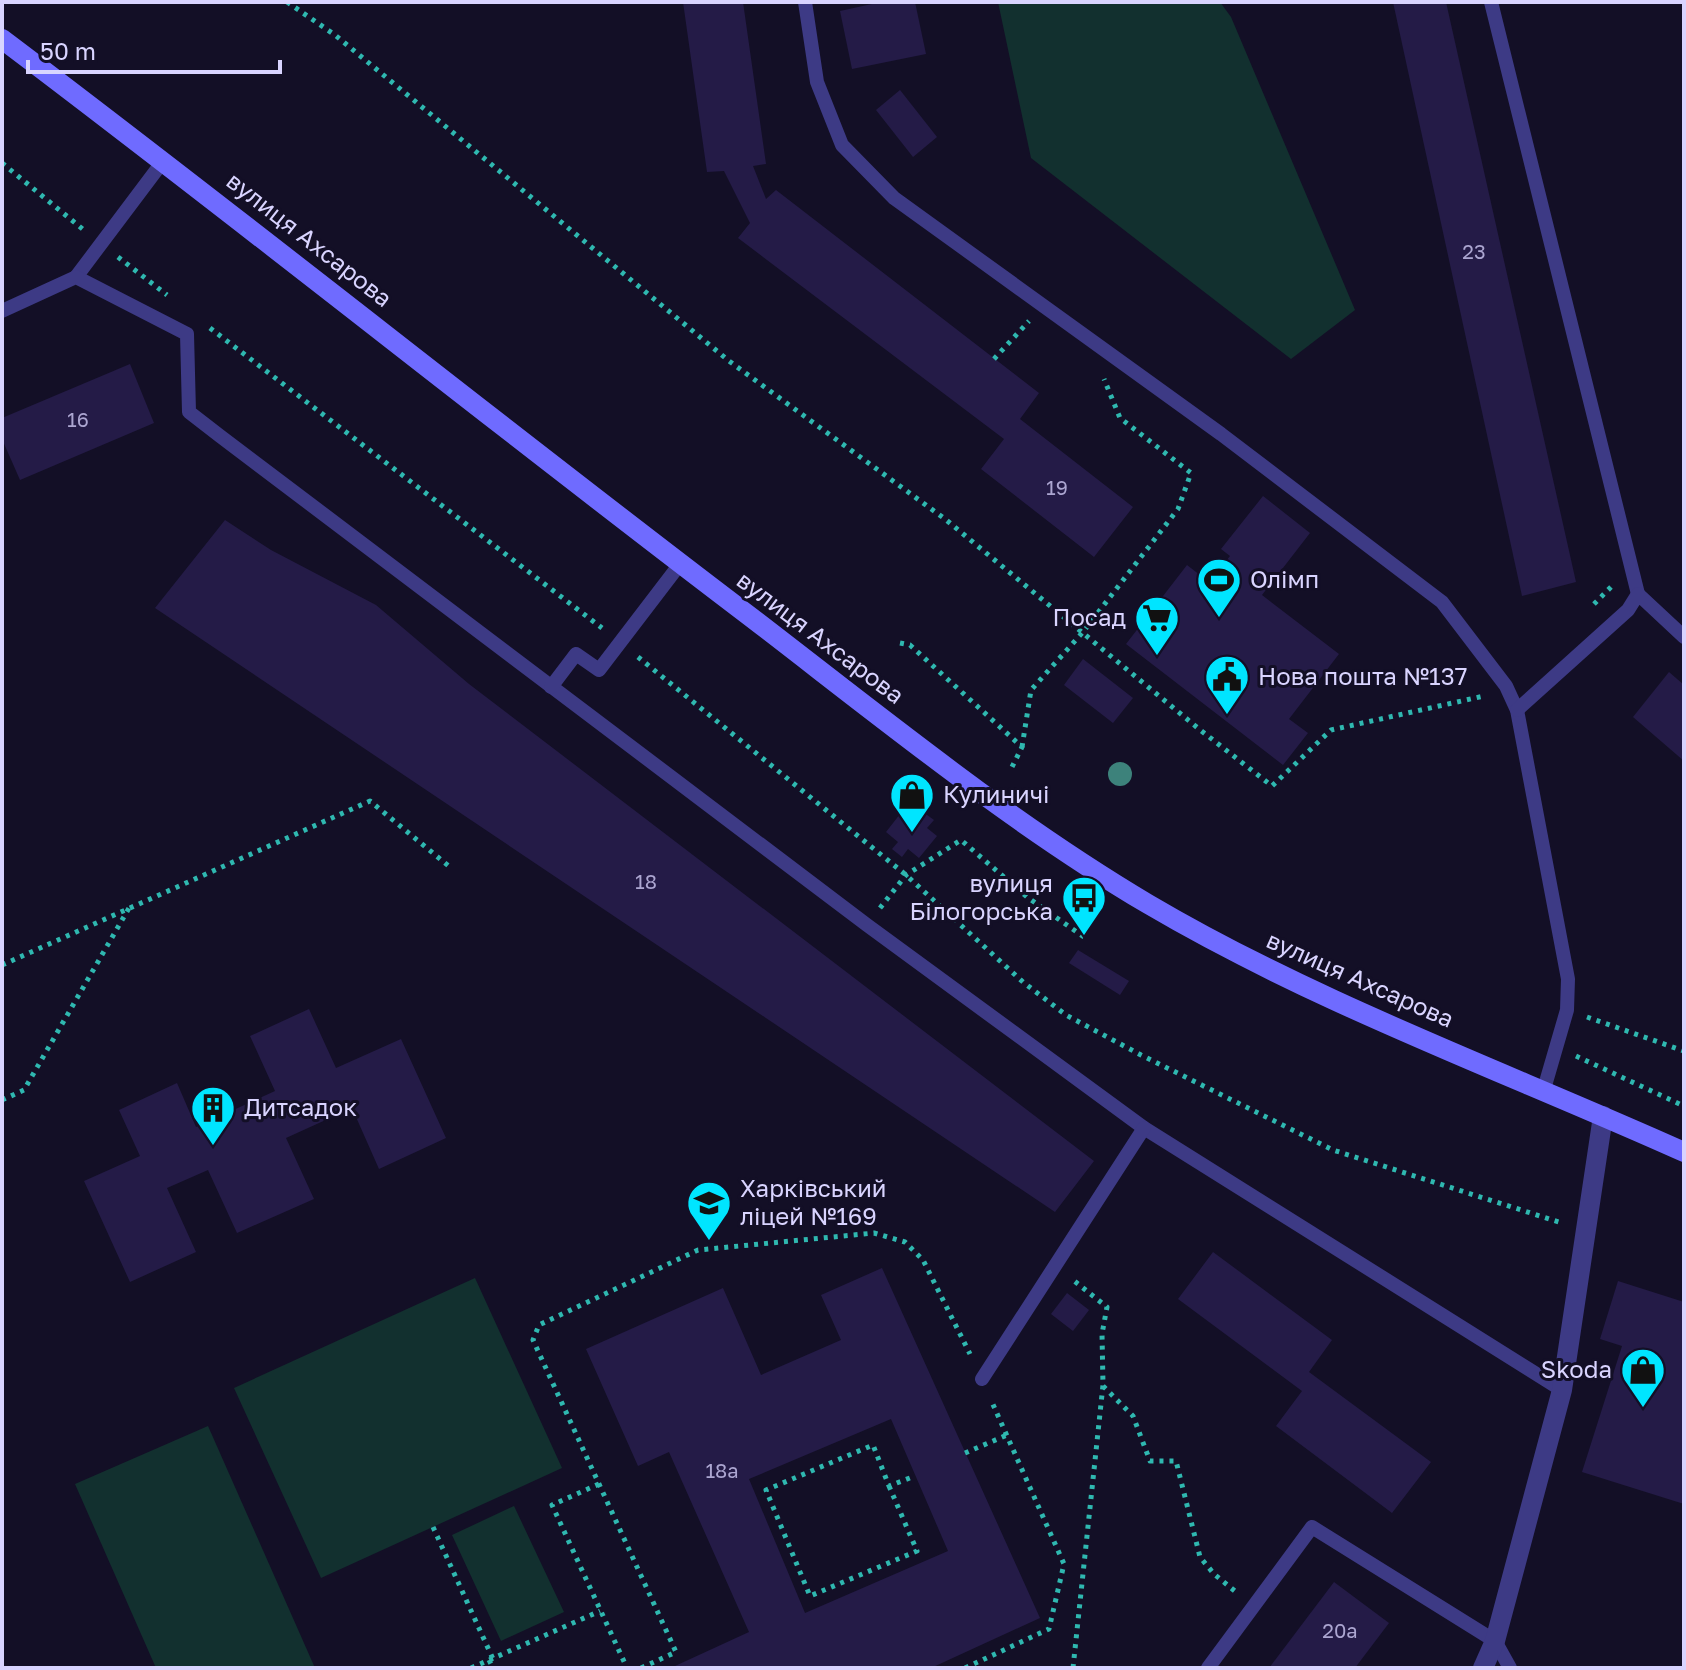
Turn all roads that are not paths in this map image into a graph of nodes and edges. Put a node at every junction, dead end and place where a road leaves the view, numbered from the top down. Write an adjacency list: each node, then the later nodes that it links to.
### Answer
1 (805, 2): 11 (lane)
2 (1491, 2): 8 (lane)
3 (2, 39): 4 (main road, вулиця Ахсарова)
4 (164, 160): 5 (lane); 7 (main road, вулиця Ахсарова)
5 (76, 277): 6 (lane); 10 (lane)
6 (2, 311)
7 (680, 564): 10 (lane); 12 (main road, вулиця Ахсарова)
8 (1638, 594): 9 (lane); 11 (lane)
9 (1684, 637)
10 (551, 687): 14 (lane)
11 (1517, 710): 12 (lane)
12 (1544, 1089): 13 (main road, вулиця Ахсарова)
13 (1603, 1116): 15 (main road, вулиця Ахсарова); 17 (street)
14 (1144, 1128): 16 (lane); 17 (lane)
15 (1684, 1152)
16 (982, 1379)
17 (1562, 1390): 18 (street)
18 (1495, 1641): 19 (lane); 20 (street); 21 (lane)
19 (1208, 1668)
20 (1483, 1668)
21 (1510, 1668)

